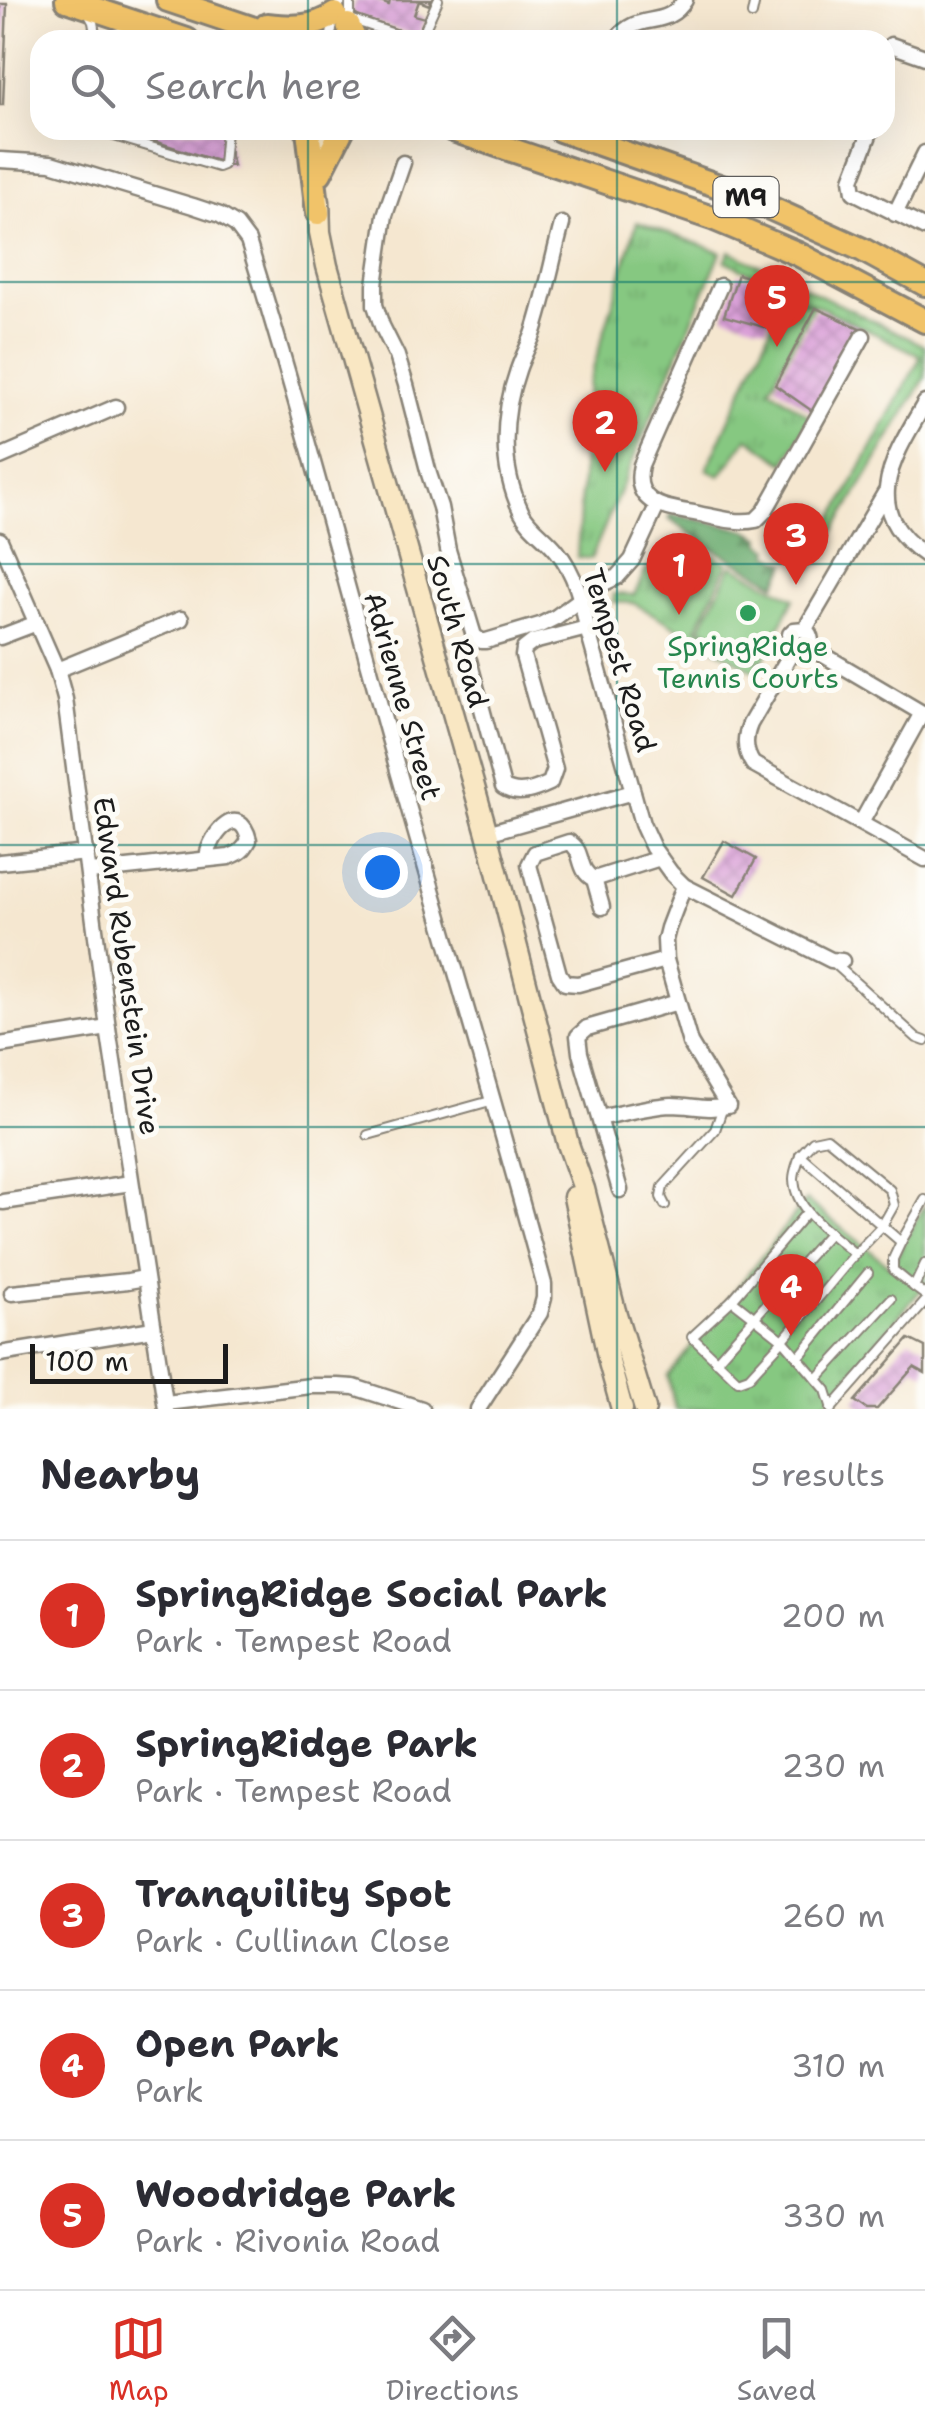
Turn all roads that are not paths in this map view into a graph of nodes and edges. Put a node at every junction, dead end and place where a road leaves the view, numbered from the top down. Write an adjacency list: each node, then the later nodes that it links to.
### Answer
1 (168, 0): 7 (main road)
2 (438, 0): 14 (lane)
3 (684, 0): 9 (street)
4 (755, 0): 6 (lane)
5 (80, 2): 10 (lane); 11 (main road)
6 (752, 14)
7 (228, 20): 8 (main road); 12 (main road)
8 (344, 22): 13 (lane)
9 (644, 22): 15 (street); 16 (street)
10 (94, 30)
11 (158, 30)
12 (257, 30)
13 (374, 30)
14 (424, 30)
15 (625, 30)
16 (641, 30)
17 (895, 46): 18 (street)
18 (925, 57)
19 (128, 140): 20 (lane)
20 (226, 140)
21 (309, 140): 31 (main road)
22 (323, 140): 30 (street, South Road)
23 (337, 140): 30 (main road)
24 (482, 140): 37 (main road, M9)
25 (608, 140): 35 (main road, M9)
26 (867, 140): 32 (street)
27 (925, 152): 32 (street)
28 (0, 160): 75 (street, Adrienne Street)
29 (403, 164): 46 (street)
30 (320, 173): 31 (street, South Road)
31 (318, 213): 59 (street, South Road)
32 (895, 214): 34 (street)
33 (562, 224): 46 (street, Tempest Road)
34 (925, 228)
35 (925, 284)
36 (720, 286): 43 (street)
37 (925, 321)
38 (863, 336): 43 (street)
39 (925, 403): 42 (street)
40 (116, 406): 41 (street)
41 (0, 458)
42 (884, 493): 45 (street); 50 (street)
43 (657, 506): 46 (street)
44 (0, 540): 48 (street, Edward Rubenstein Drive)
45 (925, 555)
46 (582, 599): 49 (street, Tempest Road)
47 (181, 620): 55 (street)
48 (37, 622): 51 (street); 55 (street, Edward Rubenstein Drive)
49 (587, 628): 54 (street); 57 (street, Tempest Road)
50 (805, 629): 52 (street); 53 (street)
51 (0, 637)
52 (810, 647): 53 (street); 56 (street)
53 (793, 650): 58 (street)
54 (469, 660)
55 (58, 670): 60 (street, Edward Rubenstein Drive)
56 (924, 713): 58 (street)
57 (633, 792): 59 (street); 62 (street, Tempest Road)
58 (861, 824): 63 (street)
59 (487, 833): 79 (street, South Road)
60 (86, 853): 64 (street); 65 (street, Edward Rubenstein Drive)
61 (207, 857): 65 (street)
62 (660, 858): 66 (street); 67 (street, Tempest Road)
63 (925, 858)
64 (0, 862)
65 (90, 872): 72 (street, Edward Rubenstein Drive)
66 (594, 879): 68 (street); 69 (street)
67 (684, 886): 69 (street); 70 (street, Tempest Road)
68 (602, 907)
69 (666, 960): 71 (street)
70 (837, 961): 73 (lane)
71 (678, 1002): 76 (street); 77 (street)
72 (108, 1028): 74 (street); 81 (street, Edward Rubenstein Drive)
73 (925, 1041)
74 (0, 1045)
75 (494, 1100): 78 (lane); 108 (street, Adrienne Street)
76 (725, 1106): 77 (street); 85 (lane)
77 (600, 1118): 82 (street)
78 (368, 1136)
79 (568, 1144): 109 (street, South Road); 110 (street, South Road)
80 (800, 1155): 86 (lane); 87 (lane); 87 (lane)
81 (131, 1182): 84 (street); 93 (street, Edward Rubenstein Drive)
82 (620, 1190)
83 (925, 1200): 89 (lane)
84 (3, 1202)
85 (665, 1205)
86 (807, 1212): 88 (lane); 98 (lane)
87 (882, 1226): 89 (lane); 90 (lane)
88 (830, 1232): 90 (lane); 99 (lane)
89 (901, 1242): 94 (lane)
90 (855, 1254): 101 (lane)
91 (925, 1264): 94 (lane)
92 (868, 1273): 103 (lane)
93 (145, 1278): 95 (street); 100 (street, Edward Rubenstein Drive)
94 (914, 1286): 96 (lane)
95 (12, 1294)
96 (925, 1298): 105 (lane)
97 (891, 1299): 105 (lane)
98 (732, 1300): 99 (lane); 104 (lane)
99 (755, 1317): 101 (lane); 104 (lane)
100 (154, 1329): 102 (street); 106 (street, Edward Rubenstein Drive)
101 (783, 1340): 103 (lane); 104 (lane)
102 (0, 1354)
103 (798, 1358): 105 (lane)
104 (716, 1361)
105 (816, 1378)
106 (166, 1406): 107 (street)
107 (422, 1409)
108 (478, 1409)
109 (622, 1409)
110 (645, 1409)

